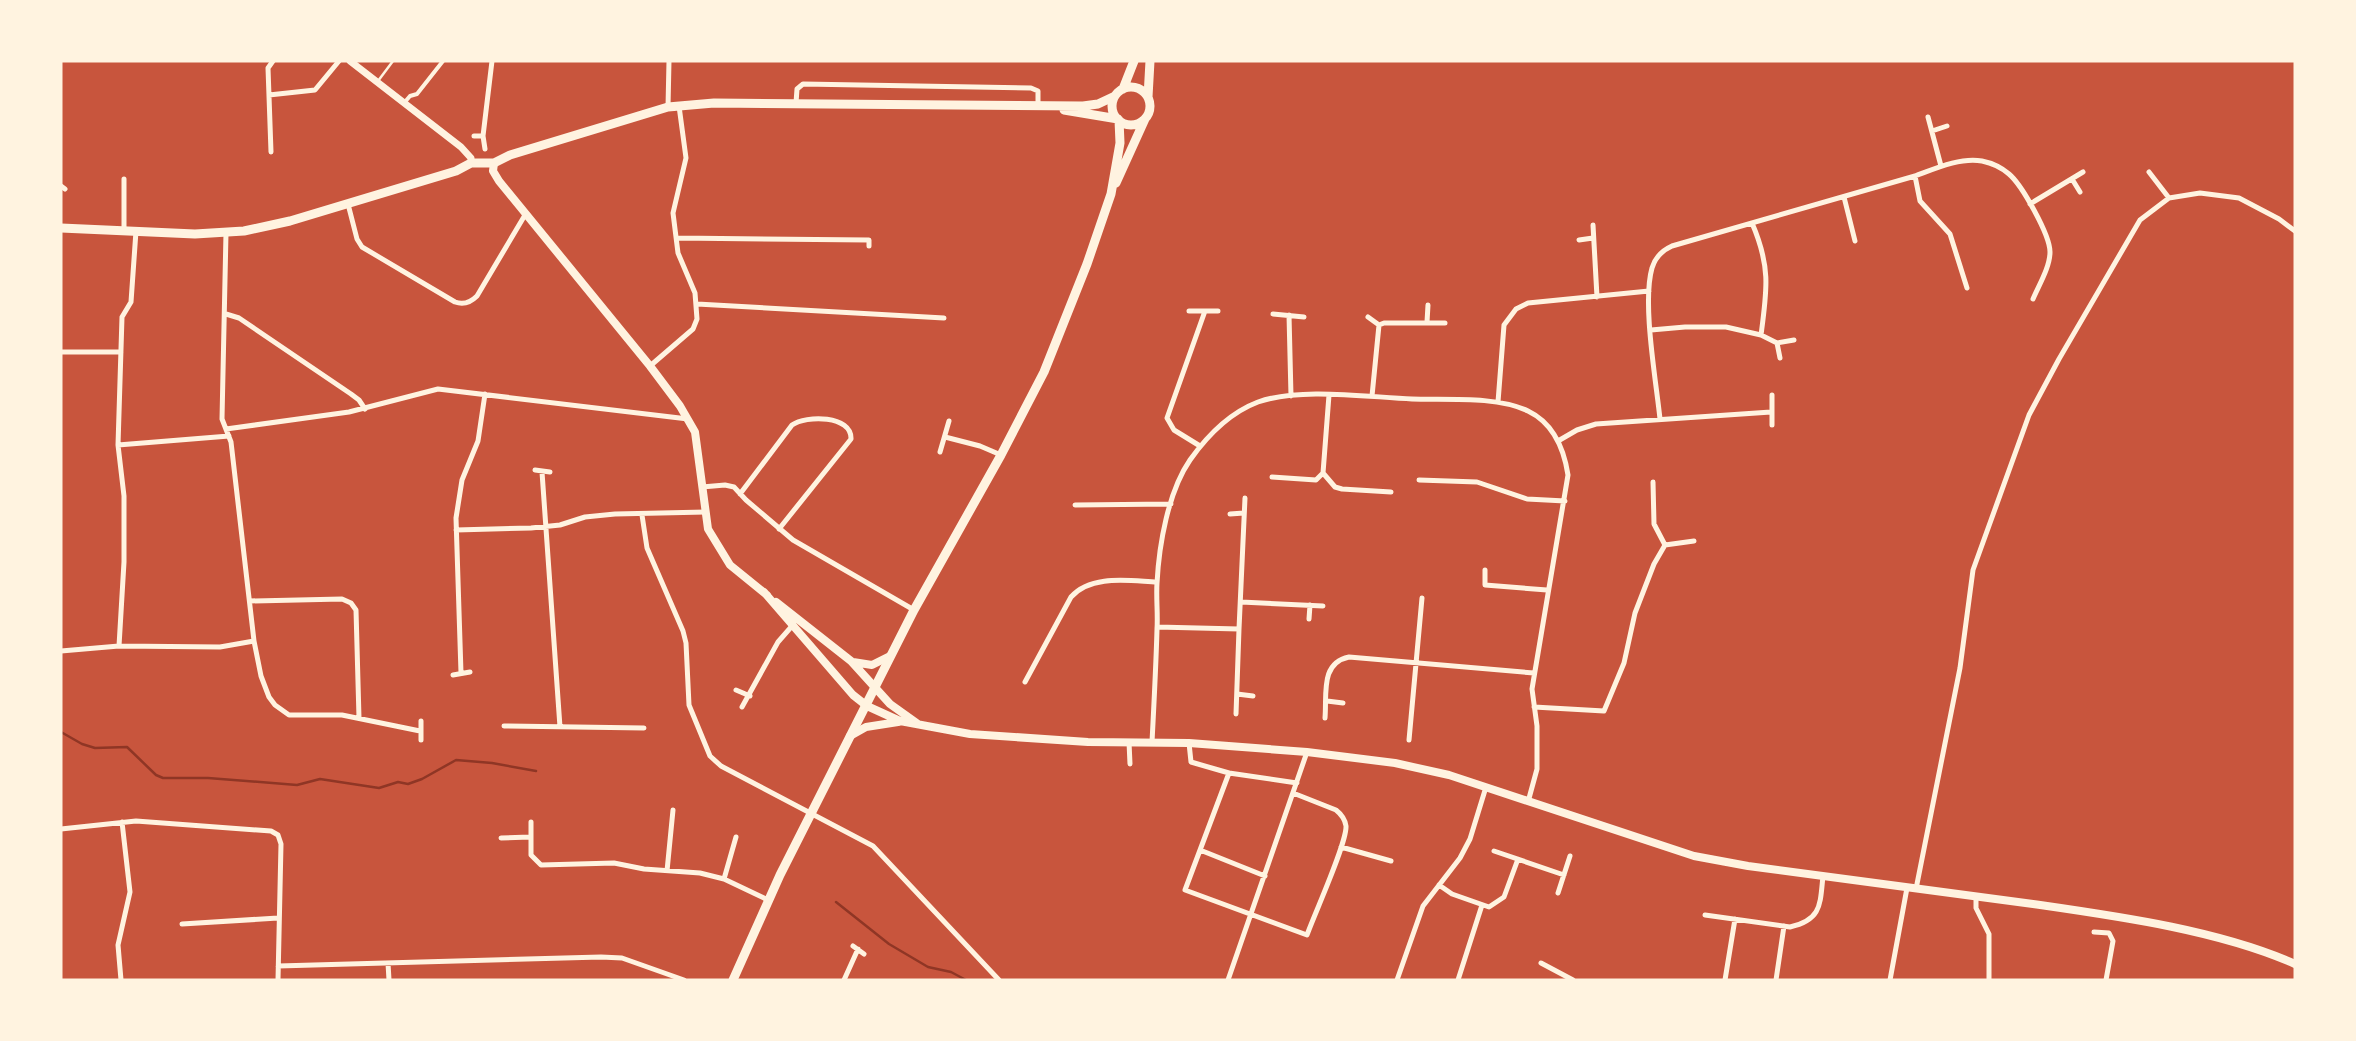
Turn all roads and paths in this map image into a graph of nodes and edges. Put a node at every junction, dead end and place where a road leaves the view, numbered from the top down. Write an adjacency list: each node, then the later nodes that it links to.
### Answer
1 (273, 61): 12 (street)
2 (339, 61): 12 (street)
3 (350, 61): 10 (street)
4 (393, 61): 10 (lane)
5 (442, 61): 15 (street)
6 (492, 61): 26 (street)
7 (669, 61): 19 (street)
8 (1134, 61): 11 (highway)
9 (1150, 61): 14 (highway)
10 (378, 82): 15 (street)
11 (1123, 89): 13 (highway); 14 (highway)
12 (269, 95): 28 (street)
13 (1115, 96): 18 (highway); 22 (highway)
14 (1148, 97): 21 (highway)
15 (404, 103): 29 (street)
16 (796, 103): 17 (highway); 18 (highway); 18 (street)
17 (679, 106): 19 (highway); 51 (street)
18 (1043, 106): 22 (highway)
19 (668, 107): 30 (highway)
20 (1928, 118): 24 (street)
21 (1145, 119): 22 (highway); 38 (highway)
22 (1119, 120): 38 (highway)
23 (1947, 126): 24 (street)
24 (1932, 131): 31 (street)
25 (474, 136): 26 (street)
26 (483, 136): 27 (street)
27 (485, 149)
28 (271, 152)
29 (471, 163): 30 (highway); 41 (highway)
30 (494, 163): 43 (main road)
31 (1941, 166): 34 (street); 42 (street)
32 (2083, 172): 36 (street)
33 (2149, 172): 40 (street)
34 (1915, 176): 39 (street); 56 (street)
35 (124, 179): 47 (street)
36 (2072, 179): 37 (street); 42 (street)
37 (2080, 192)
38 (1110, 194): 101 (highway)
39 (1844, 197): 44 (street); 55 (street)
40 (2169, 198): 49 (street); 204 (street)
41 (348, 204): 43 (street); 50 (highway)
42 (2030, 204): 59 (street)
43 (525, 215): 81 (main road)
44 (1752, 223): 57 (street); 75 (street)
45 (1593, 225): 52 (street)
46 (61, 228): 47 (highway)
47 (124, 230): 48 (highway)
48 (136, 231): 50 (highway); 79 (street)
49 (2295, 231)
50 (226, 233): 65 (street)
51 (676, 238): 54 (street); 60 (street)
52 (1593, 238): 53 (street); 58 (street)
53 (1579, 240)
54 (870, 241)
55 (1855, 242)
56 (1967, 288)
57 (1649, 291): 58 (street); 74 (street)
58 (1597, 296): 87 (street)
59 (2033, 299)
60 (697, 304): 70 (street); 81 (street)
61 (1428, 305): 71 (street)
62 (1218, 310): 64 (street)
63 (1188, 311): 64 (street)
64 (1205, 311): 99 (street)
65 (226, 314): 88 (street); 94 (street)
66 (1273, 314): 67 (street)
67 (1289, 315): 68 (street); 85 (street)
68 (1304, 317)
69 (1368, 317): 73 (street)
70 (944, 318)
71 (1427, 322): 72 (street); 73 (street)
72 (1445, 323)
73 (1380, 325): 86 (street)
74 (1651, 330): 75 (street); 90 (street)
75 (1762, 336): 77 (street)
76 (1794, 340): 77 (street)
77 (1777, 343): 80 (street)
78 (61, 352): 79 (street)
79 (120, 352): 98 (street)
80 (1780, 358)
81 (650, 366): 91 (main road)
82 (485, 394): 88 (street); 91 (street); 122 (street)
83 (1329, 395): 85 (street); 86 (street); 105 (street)
84 (1772, 395): 89 (street)
85 (1291, 396): 99 (street)
86 (1372, 396): 87 (street)
87 (1498, 402): 97 (street)
88 (365, 409): 94 (street)
89 (1771, 412): 90 (street); 93 (street)
90 (1660, 418): 97 (street)
91 (689, 420): 109 (main road)
92 (949, 420): 96 (street)
93 (1772, 425)
94 (226, 429): 95 (street)
95 (229, 436): 98 (street); 130 (street)
96 (944, 437): 100 (street); 101 (street)
97 (1558, 441): 113 (street)
98 (118, 445): 140 (street)
99 (1200, 446): 114 (street)
100 (940, 452)
101 (1001, 455): 134 (highway)
102 (536, 470): 103 (street)
103 (542, 472): 104 (street); 120 (street)
104 (550, 472)
105 (1323, 474): 106 (street); 110 (street)
106 (1272, 477)
107 (1419, 480): 113 (street)
108 (1653, 482): 124 (street)
109 (702, 487): 111 (street); 116 (main road)
110 (1391, 492)
111 (740, 494): 121 (street); 121 (street)
112 (1245, 498): 118 (street)
113 (1564, 502): 127 (street)
114 (1171, 504): 115 (street); 126 (street)
115 (1075, 505)
116 (706, 512): 119 (street); 128 (main road)
117 (1230, 514): 118 (street)
118 (1244, 514): 131 (street)
119 (642, 515): 120 (street); 184 (street)
120 (546, 526): 122 (street); 166 (street)
121 (779, 529): 134 (street)
122 (456, 530): 146 (street)
123 (1694, 541): 124 (street)
124 (1665, 545): 159 (street)
125 (1485, 570): 127 (street)
126 (1157, 582): 137 (street); 149 (street)
127 (1547, 590): 147 (street)
128 (764, 592): 136 (main road); 143 (main road)
129 (1422, 598): 144 (street)
130 (250, 601): 139 (street); 161 (street)
131 (1241, 602): 132 (street); 138 (street)
132 (1310, 605): 133 (street); 135 (street)
133 (1323, 606)
134 (914, 610): 142 (highway)
135 (1309, 619)
136 (792, 626): 153 (street); 157 (main road)
137 (1157, 627): 138 (street); 174 (street)
138 (1239, 628): 152 (street)
139 (254, 641): 140 (street); 161 (street)
140 (119, 646): 141 (street)
141 (61, 652)
142 (891, 655): 143 (main road); 150 (highway)
143 (851, 661): 150 (main road)
144 (1414, 662): 147 (street); 155 (street); 172 (street)
145 (470, 672): 146 (street)
146 (461, 673): 148 (street)
147 (1534, 673): 159 (street)
148 (453, 675)
149 (1025, 682)
150 (875, 689): 157 (highway); 167 (main road)
151 (736, 690): 153 (street)
152 (1237, 694): 154 (street); 160 (street)
153 (750, 696): 158 (street)
154 (1253, 696)
155 (1327, 701): 156 (street); 162 (street)
156 (1343, 703)
157 (866, 706): 164 (main road); 170 (highway)
158 (742, 707)
159 (1534, 707): 182 (street)
160 (1236, 714)
161 (360, 718): 169 (street)
162 (1325, 718)
163 (421, 721): 169 (street)
164 (900, 722): 167 (main road); 170 (main road)
165 (504, 726): 166 (street)
166 (560, 727): 168 (street)
167 (922, 727): 173 (main road)
168 (644, 728)
169 (420, 731): 171 (street)
170 (850, 736): 184 (highway)
171 (421, 740)
172 (1409, 740)
173 (1129, 742): 174 (main road); 177 (street)
174 (1152, 742): 175 (main road)
175 (1189, 743): 176 (main road); 178 (street)
176 (1307, 752): 179 (street); 180 (main road)
177 (1130, 764)
178 (1229, 773): 179 (street); 192 (street)
179 (1297, 783): 181 (street)
180 (1486, 787): 182 (main road); 202 (street)
181 (1293, 793): 191 (street); 199 (street)
182 (1528, 802): 200 (main road)
183 (673, 810): 197 (street)
184 (813, 813): 207 (highway); 227 (street)
185 (122, 822): 187 (street); 211 (street); 221 (street)
186 (531, 822): 188 (street)
187 (61, 828)
188 (530, 837): 190 (street); 197 (street)
189 (736, 837): 201 (street)
190 (501, 838)
191 (1341, 847): 196 (street); 209 (street)
192 (1200, 850): 199 (street); 209 (street)
193 (1494, 851): 195 (street)
194 (1570, 856): 198 (street)
195 (1518, 859): 198 (street); 208 (street)
196 (1391, 861)
197 (667, 871): 201 (street)
198 (1564, 875): 205 (street)
199 (1265, 876): 209 (street)
200 (1823, 876): 203 (main road); 214 (street)
201 (724, 879): 207 (street)
202 (1439, 885): 208 (street); 229 (street)
203 (1907, 888): 204 (main road); 234 (street)
204 (1916, 889): 206 (main road)
205 (1558, 893)
206 (1976, 896): 219 (main road); 235 (street)
207 (768, 900): 225 (highway)
208 (1482, 905): 230 (street)
209 (1252, 914): 228 (street)
210 (1706, 915): 212 (street)
211 (278, 918): 213 (street); 220 (street)
212 (1735, 919): 214 (street); 232 (street)
213 (182, 924)
214 (1784, 926): 233 (street)
215 (2094, 932): 236 (street)
216 (864, 954): 226 (street)
217 (388, 963): 220 (street); 223 (street); 224 (street)
218 (1541, 963): 231 (street)
219 (2295, 964)
220 (278, 966): 222 (street)
221 (121, 980)
222 (278, 980)
223 (389, 980)
224 (684, 980)
225 (733, 980)
226 (844, 980)
227 (999, 980)
228 (1228, 980)
229 (1397, 980)
230 (1458, 980)
231 (1573, 980)
232 (1725, 980)
233 (1776, 980)
234 (1890, 980)
235 (1988, 980)
236 (2106, 980)

